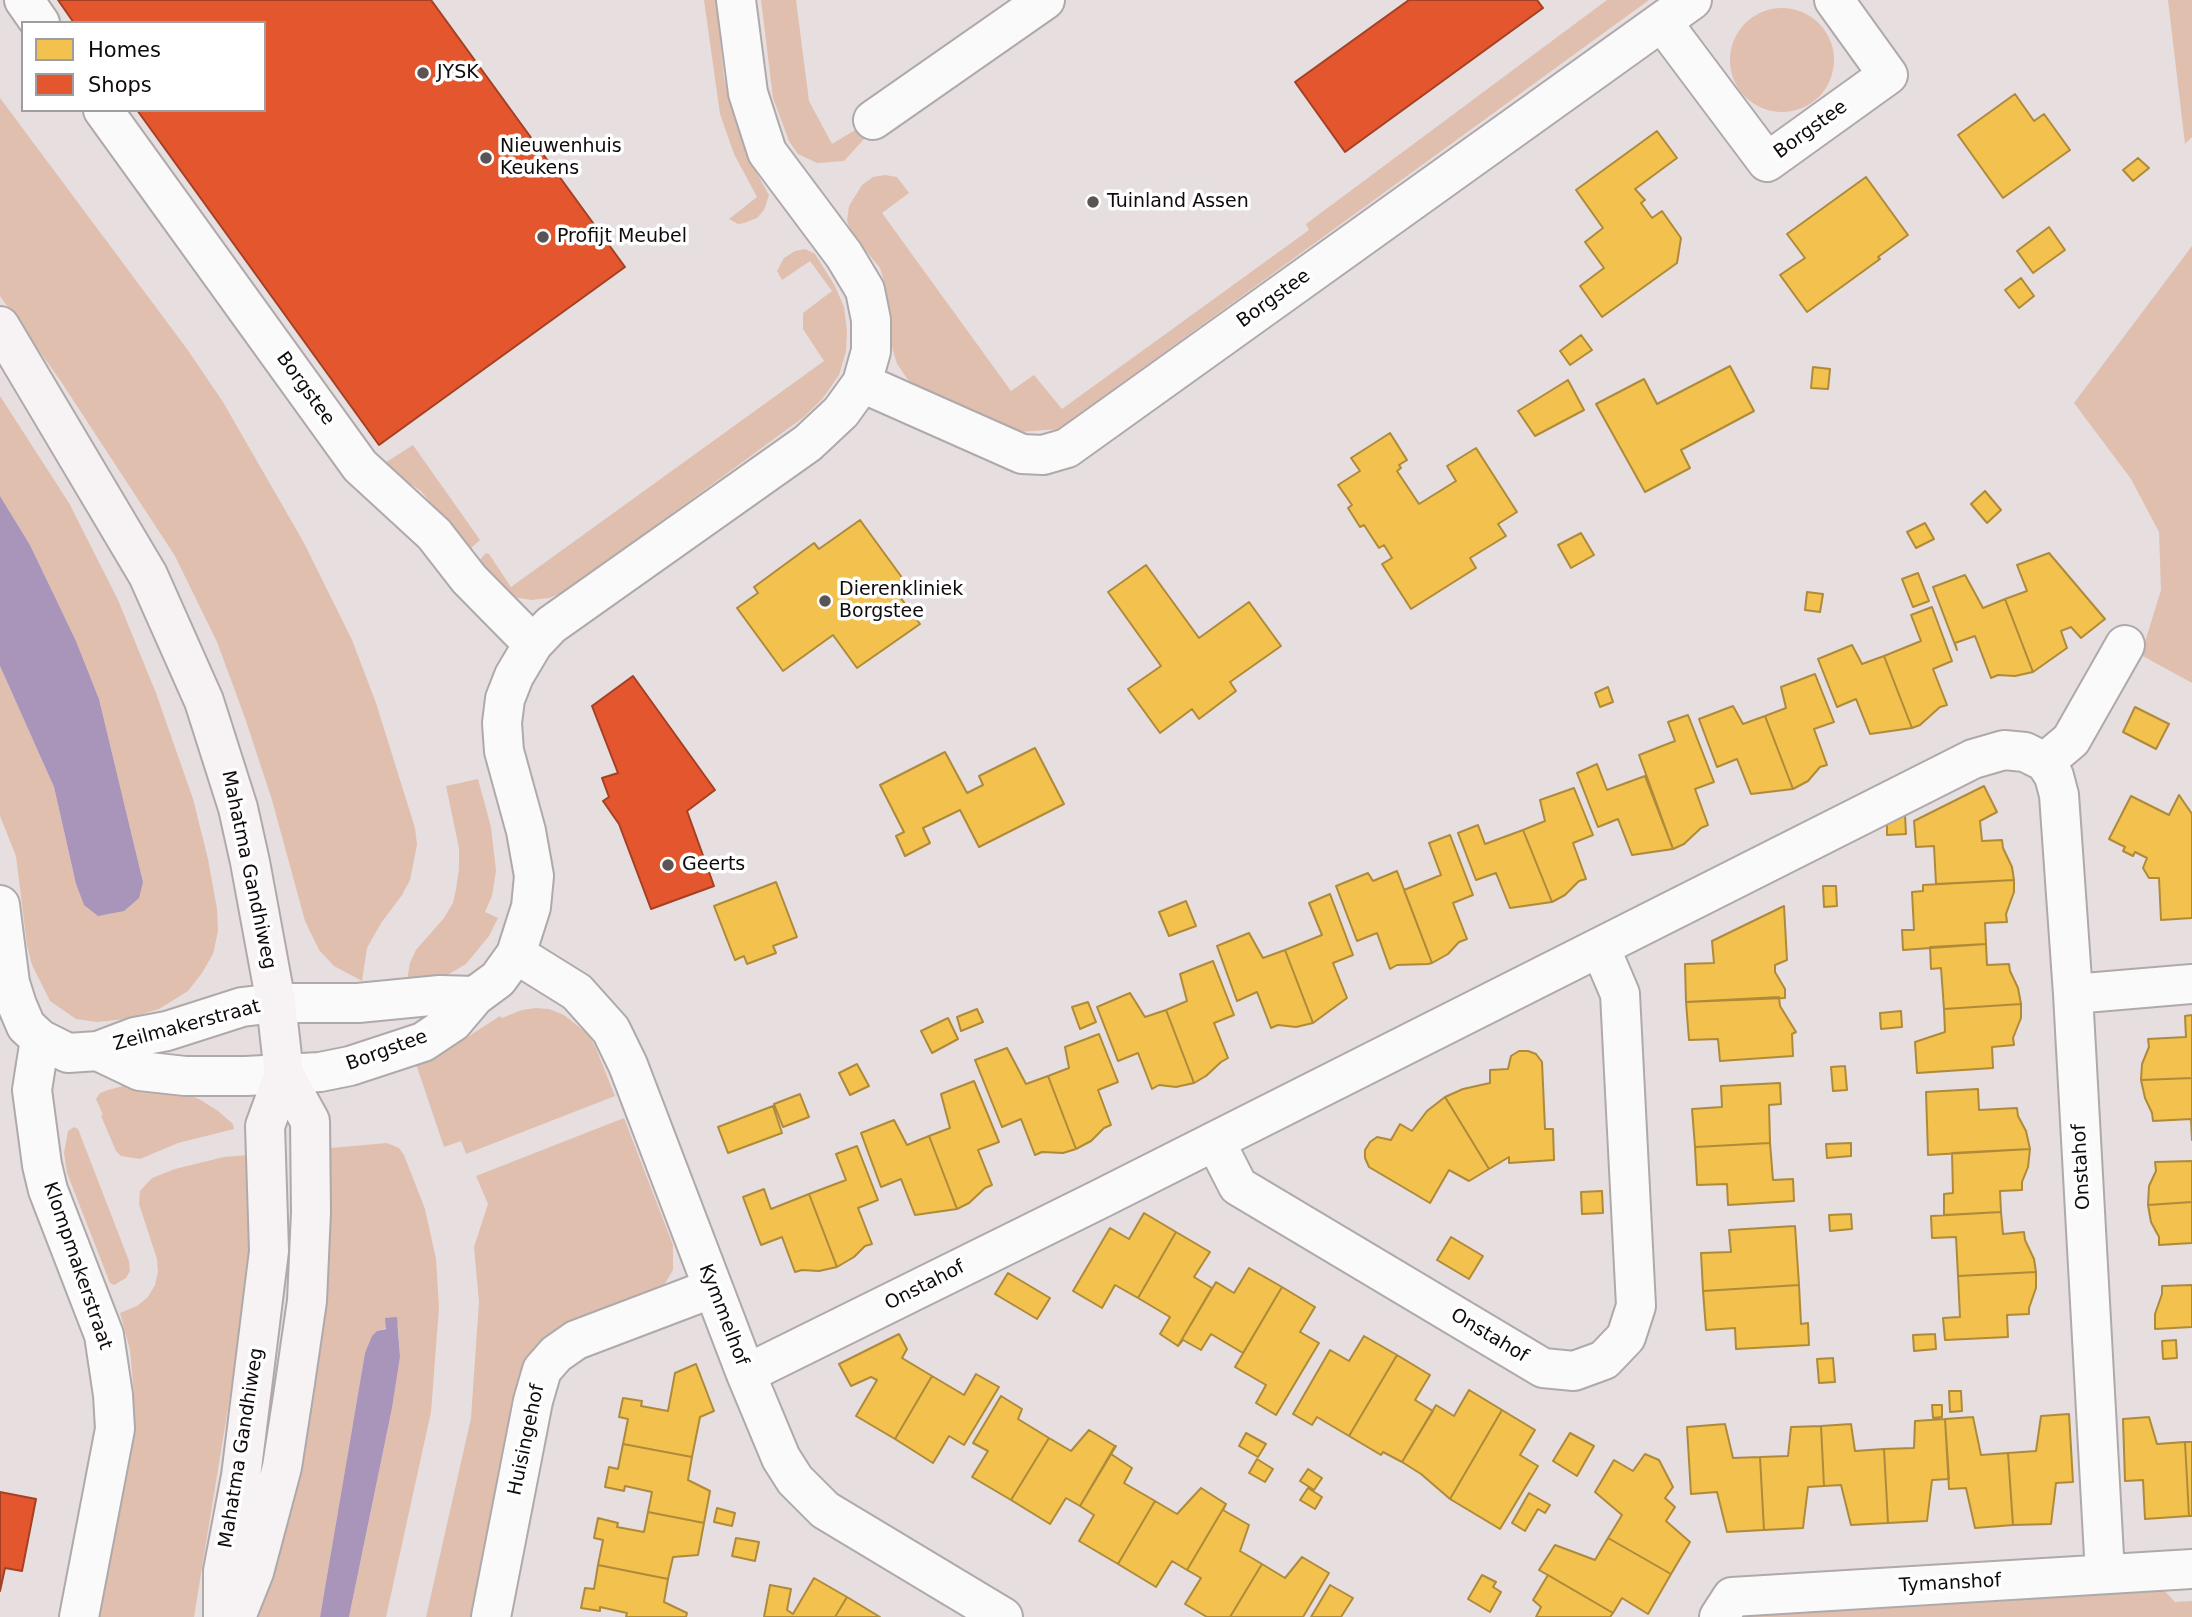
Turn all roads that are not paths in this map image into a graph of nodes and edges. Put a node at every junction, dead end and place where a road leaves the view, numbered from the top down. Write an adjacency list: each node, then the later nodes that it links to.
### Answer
1 (23, 0): 6 (street)
2 (736, 0): 11 (street, Borgstee)
3 (1045, 0): 8 (street)
4 (1834, 0): 5 (street, Borgstee)
5 (1677, 11): 11 (street, Borgstee)
6 (39, 21)
7 (104, 112): 13 (street, Borgstee)
8 (873, 120)
9 (0, 326): 12 (street, Mahatma Gandhiweg)
10 (0, 348): 12 (street, Mahatma Gandhiweg)
11 (862, 383): 13 (street, Borgstee)
12 (52, 412): 22 (street, Mahatma Gandhiweg)
13 (533, 644): 18 (street, Borgstee)
14 (2125, 645): 15 (street)
15 (2045, 762): 17 (street, Onstahof); 20 (street, Onstahof)
16 (0, 905): 23 (street)
17 (1600, 947): 26 (street, Onstahof); 26 (street, Onstahof)
18 (516, 954): 21 (street, Borgstee); 27 (street, Kymmelhof)
19 (2192, 985): 20 (street)
20 (2073, 994): 30 (street, Onstahof)
21 (475, 996): 22 (street, Borgstee); 25 (street, Borgstee)
22 (276, 1003): 24 (street, Zeilmakerstraat); 25 (street, Mahatma Gandhiweg)
23 (40, 1039): 24 (street, Zeilmakerstraat); 31 (street, Klompmakerstraat)
24 (98, 1051): 25 (street, Zeilmakerstraat)
25 (284, 1074): 32 (street, Mahatma Gandhiweg); 33 (street, Mahatma Gandhiweg)
26 (1215, 1141): 28 (street, Onstahof)
27 (713, 1288): 28 (street, Kymmelhof); 34 (street, Huisingehof)
28 (746, 1374): 35 (street, Kymmelhof)
29 (2192, 1569): 30 (street, Tymanshof)
30 (2105, 1574): 36 (street, Tymanshof)
31 (79, 1617)
32 (223, 1617)
33 (236, 1617)
34 (491, 1617)
35 (1003, 1617)
36 (1719, 1617)

